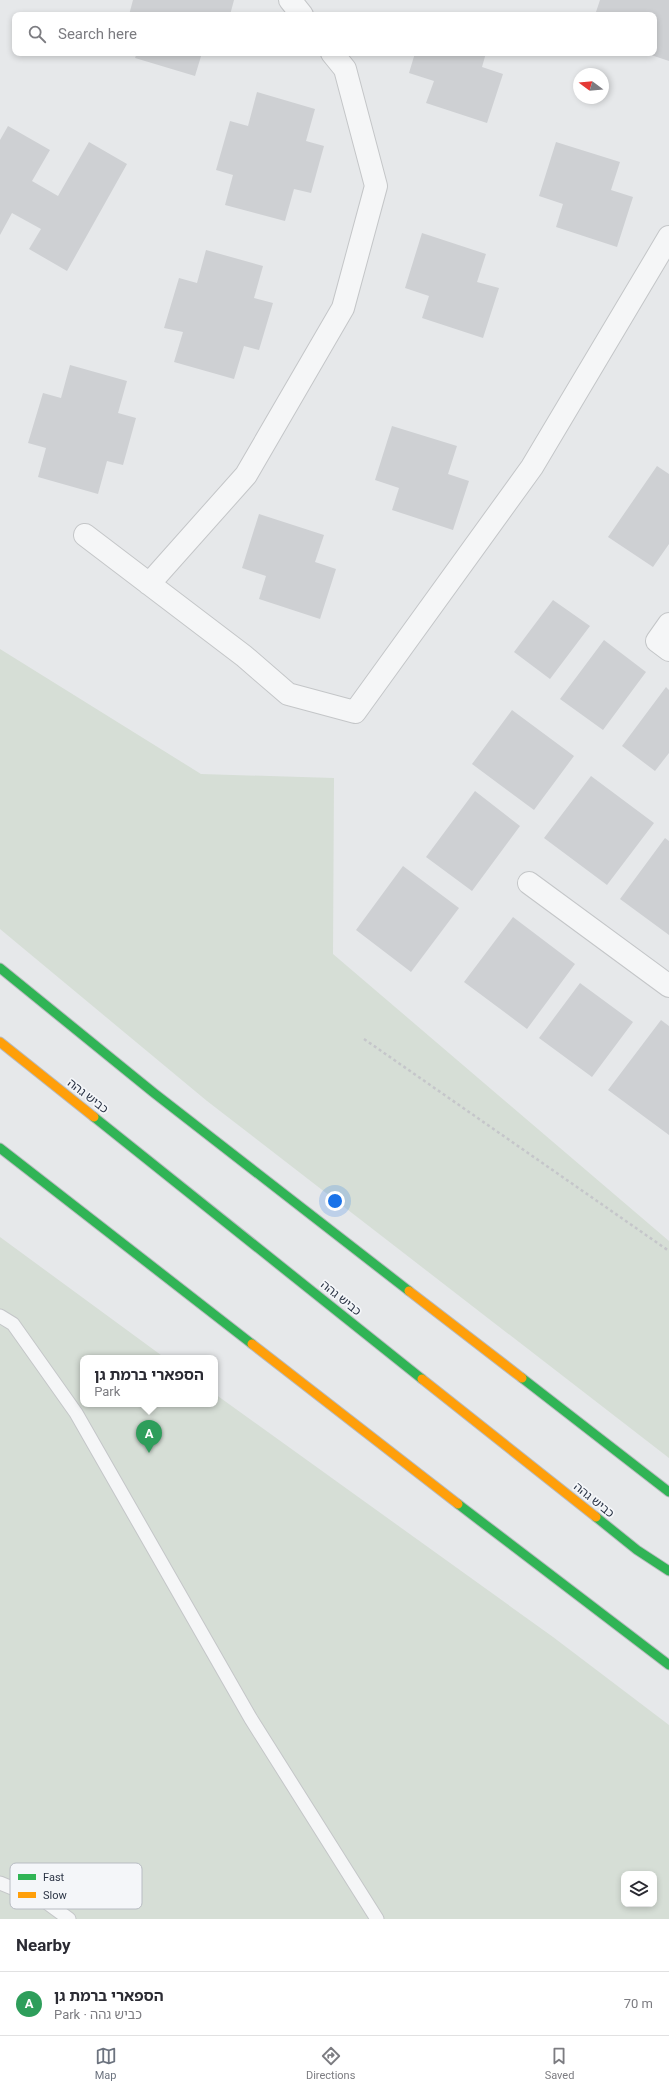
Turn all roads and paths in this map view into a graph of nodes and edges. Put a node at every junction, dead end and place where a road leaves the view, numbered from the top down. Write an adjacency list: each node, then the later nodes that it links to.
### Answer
1 (290, 0): 2 (street)
2 (300, 12)
3 (334, 56): 6 (street)
4 (669, 237): 6 (street)
5 (85, 535): 6 (street)
6 (149, 584)
7 (669, 624): 8 (street)
8 (669, 650)
9 (529, 883): 11 (street)
10 (0, 968): 17 (highway)
11 (669, 986)
12 (364, 1039): 15 (path)
13 (0, 1042): 18 (highway, כביש גהה)
14 (0, 1148): 19 (highway)
15 (669, 1251)
16 (0, 1316): 23 (lane)
17 (669, 1492)
18 (669, 1572)
19 (669, 1665)
20 (0, 1883): 21 (lane)
21 (10, 1887)
22 (55, 1909): 24 (lane)
23 (374, 1918)
24 (69, 1919)

